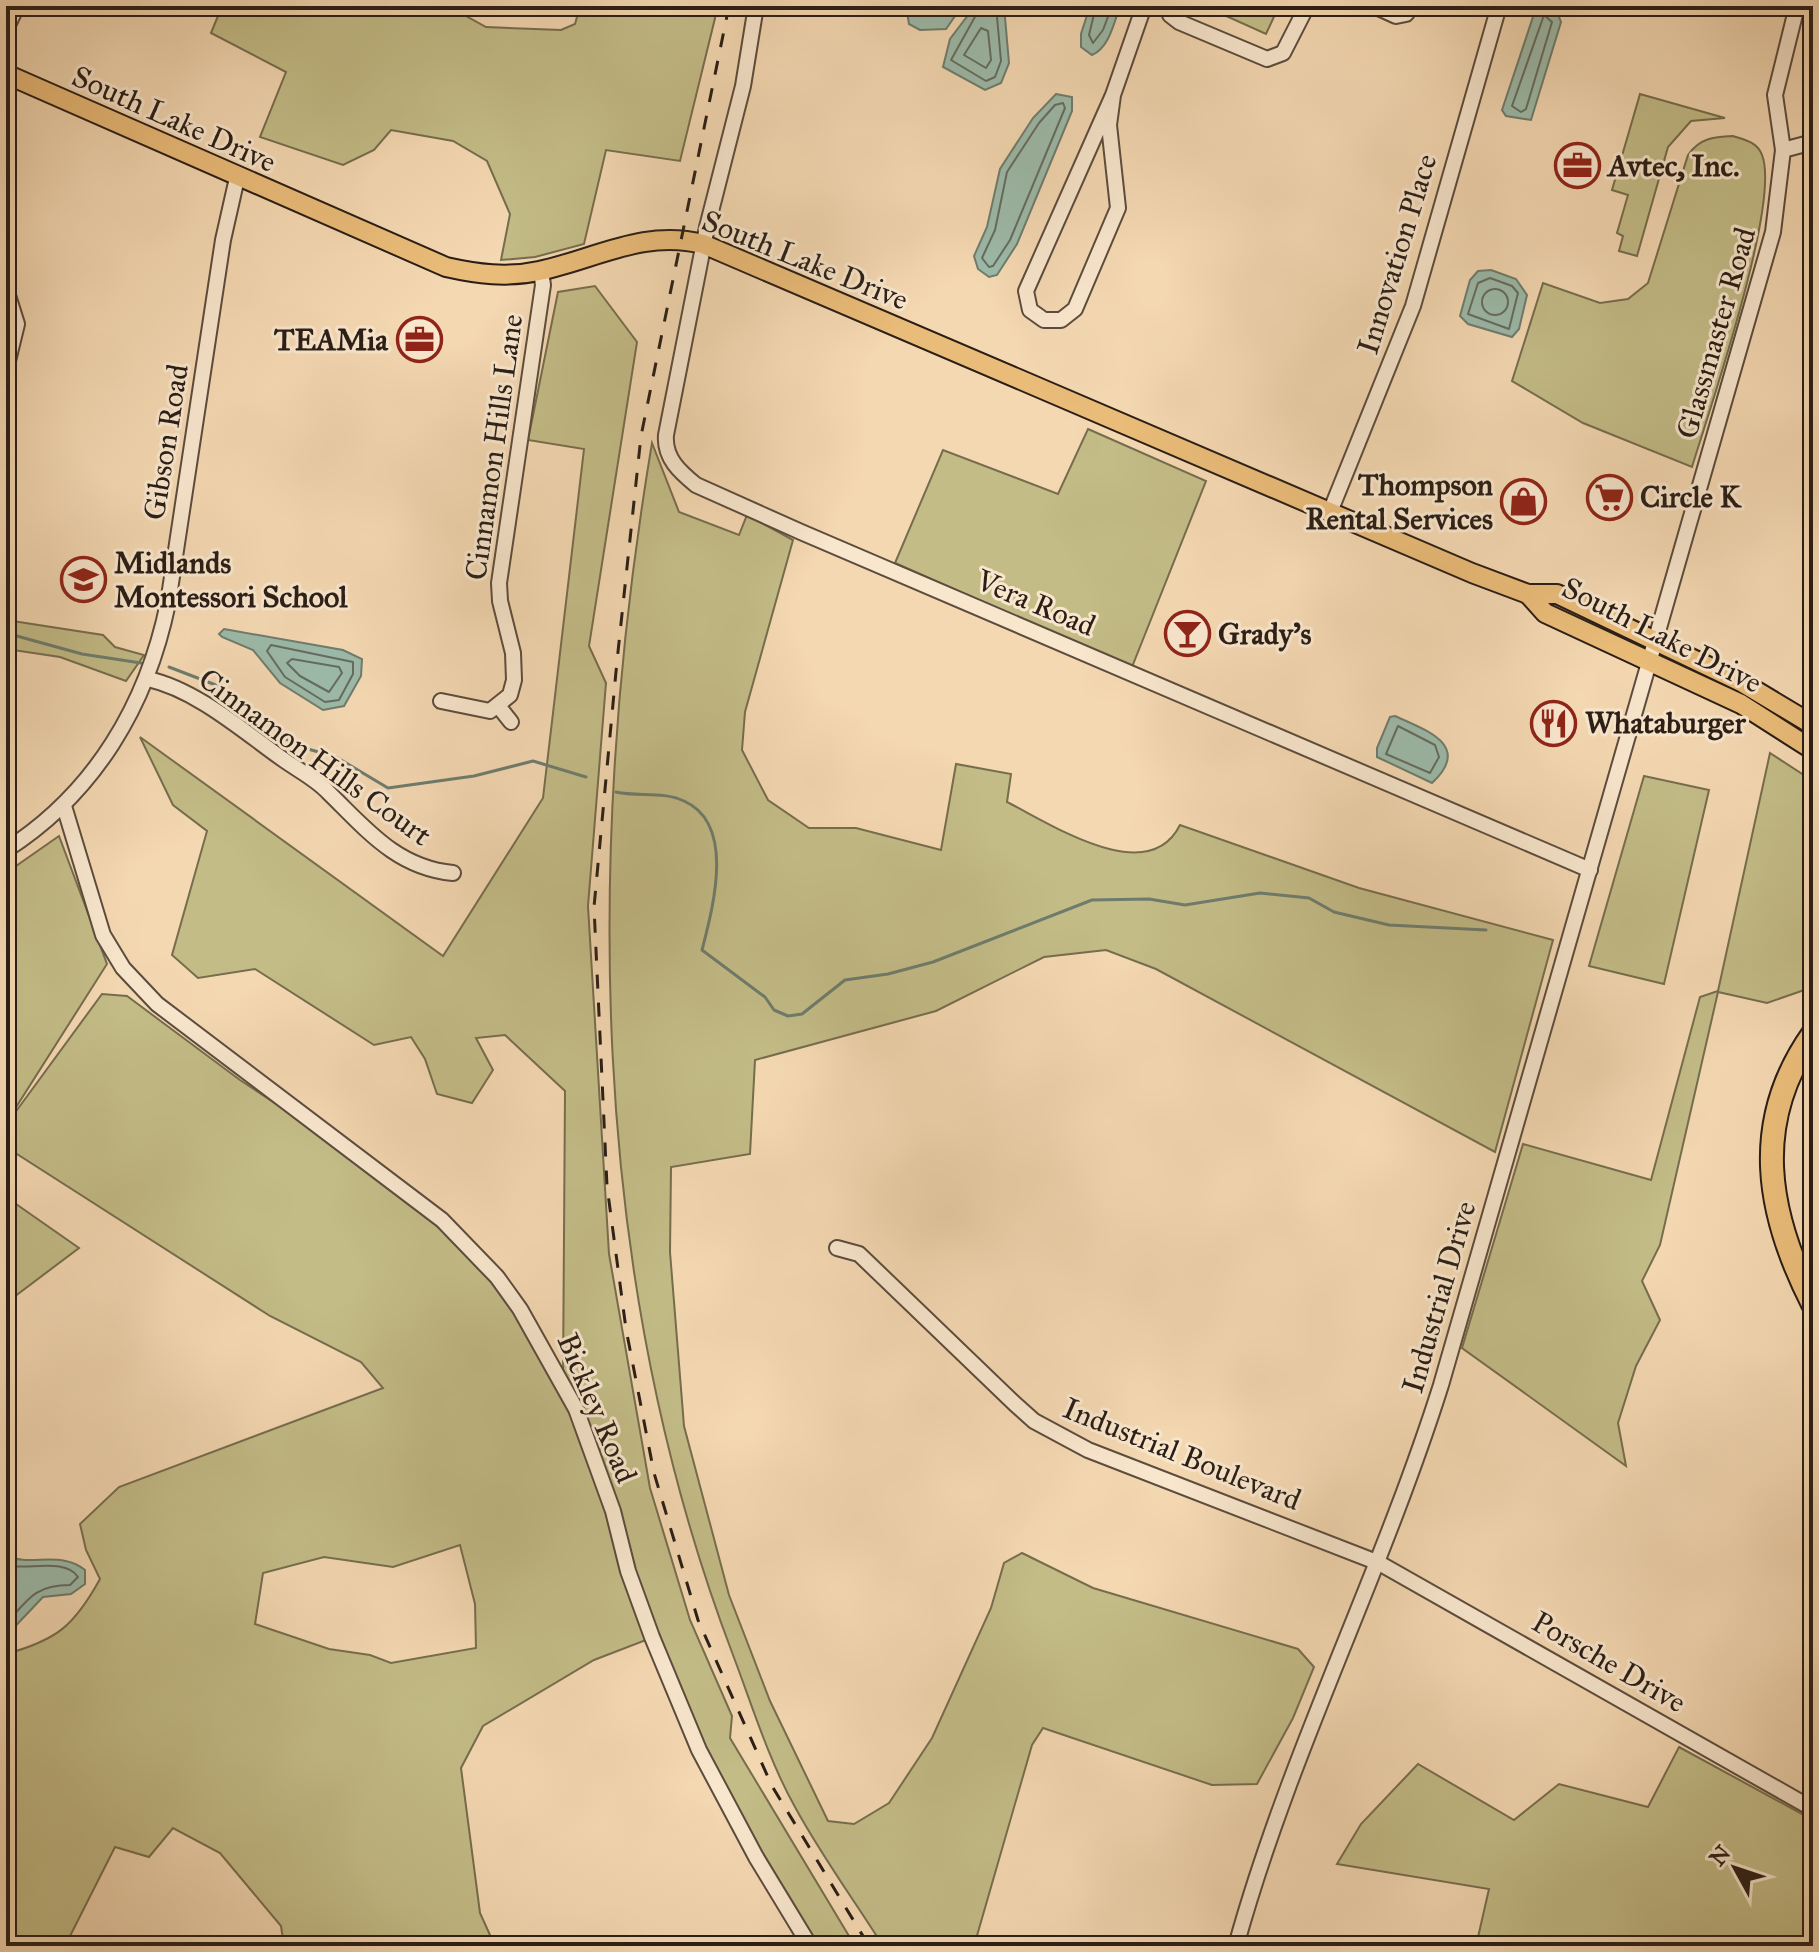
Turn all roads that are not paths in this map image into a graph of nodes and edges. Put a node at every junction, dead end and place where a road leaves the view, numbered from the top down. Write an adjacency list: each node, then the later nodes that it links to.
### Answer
1 (17, 6): 10 (street)
2 (756, 6): 16 (street, Vera Road)
3 (1144, 6): 12 (street)
4 (1167, 6): 5 (street)
5 (1307, 6)
6 (1374, 6): 7 (street)
7 (1412, 6)
8 (1499, 6): 20 (street, Innovation Place)
9 (1797, 6): 14 (street, Glassmaster Road)
10 (6, 29)
11 (6, 74): 15 (main road, South Lake Drive)
12 (1113, 95): 12 (street)
13 (1813, 142): 14 (street)
14 (1783, 150): 21 (street, Glassmaster Road)
15 (237, 178): 17 (main road, South Lake Drive); 22 (street, Gibson Road)
16 (703, 244): 17 (main road, South Lake Drive); 20 (main road, South Lake Drive); 30 (street, Vera Road)
17 (541, 271): 24 (street, Cinnamon Hills Lane)
18 (6, 289): 19 (street)
19 (6, 369)
20 (1330, 512): 21 (main road, South Lake Drive)
21 (1653, 651): 26 (main road, South Lake Drive); 27 (main road, South Lake Drive); 30 (street, Industrial Drive)
22 (148, 679): 28 (street, Gibson Road); 31 (street, Cinnamon Hills Court)
23 (441, 701): 24 (street)
24 (499, 707): 25 (street)
25 (511, 722)
26 (1813, 725)
27 (1813, 750)
28 (64, 806): 29 (street, Gibson Road); 37 (street, Bickley Road)
29 (6, 850)
30 (1590, 870): 35 (street, Industrial Drive)
31 (453, 873)
32 (1813, 1034): 34 (highway)
33 (837, 1248): 35 (street, Industrial Boulevard)
34 (1813, 1304)
35 (1379, 1563): 36 (street, Porsche Drive); 38 (street, Industrial Drive)
36 (1813, 1809)
37 (810, 1946)
38 (1236, 1946)

